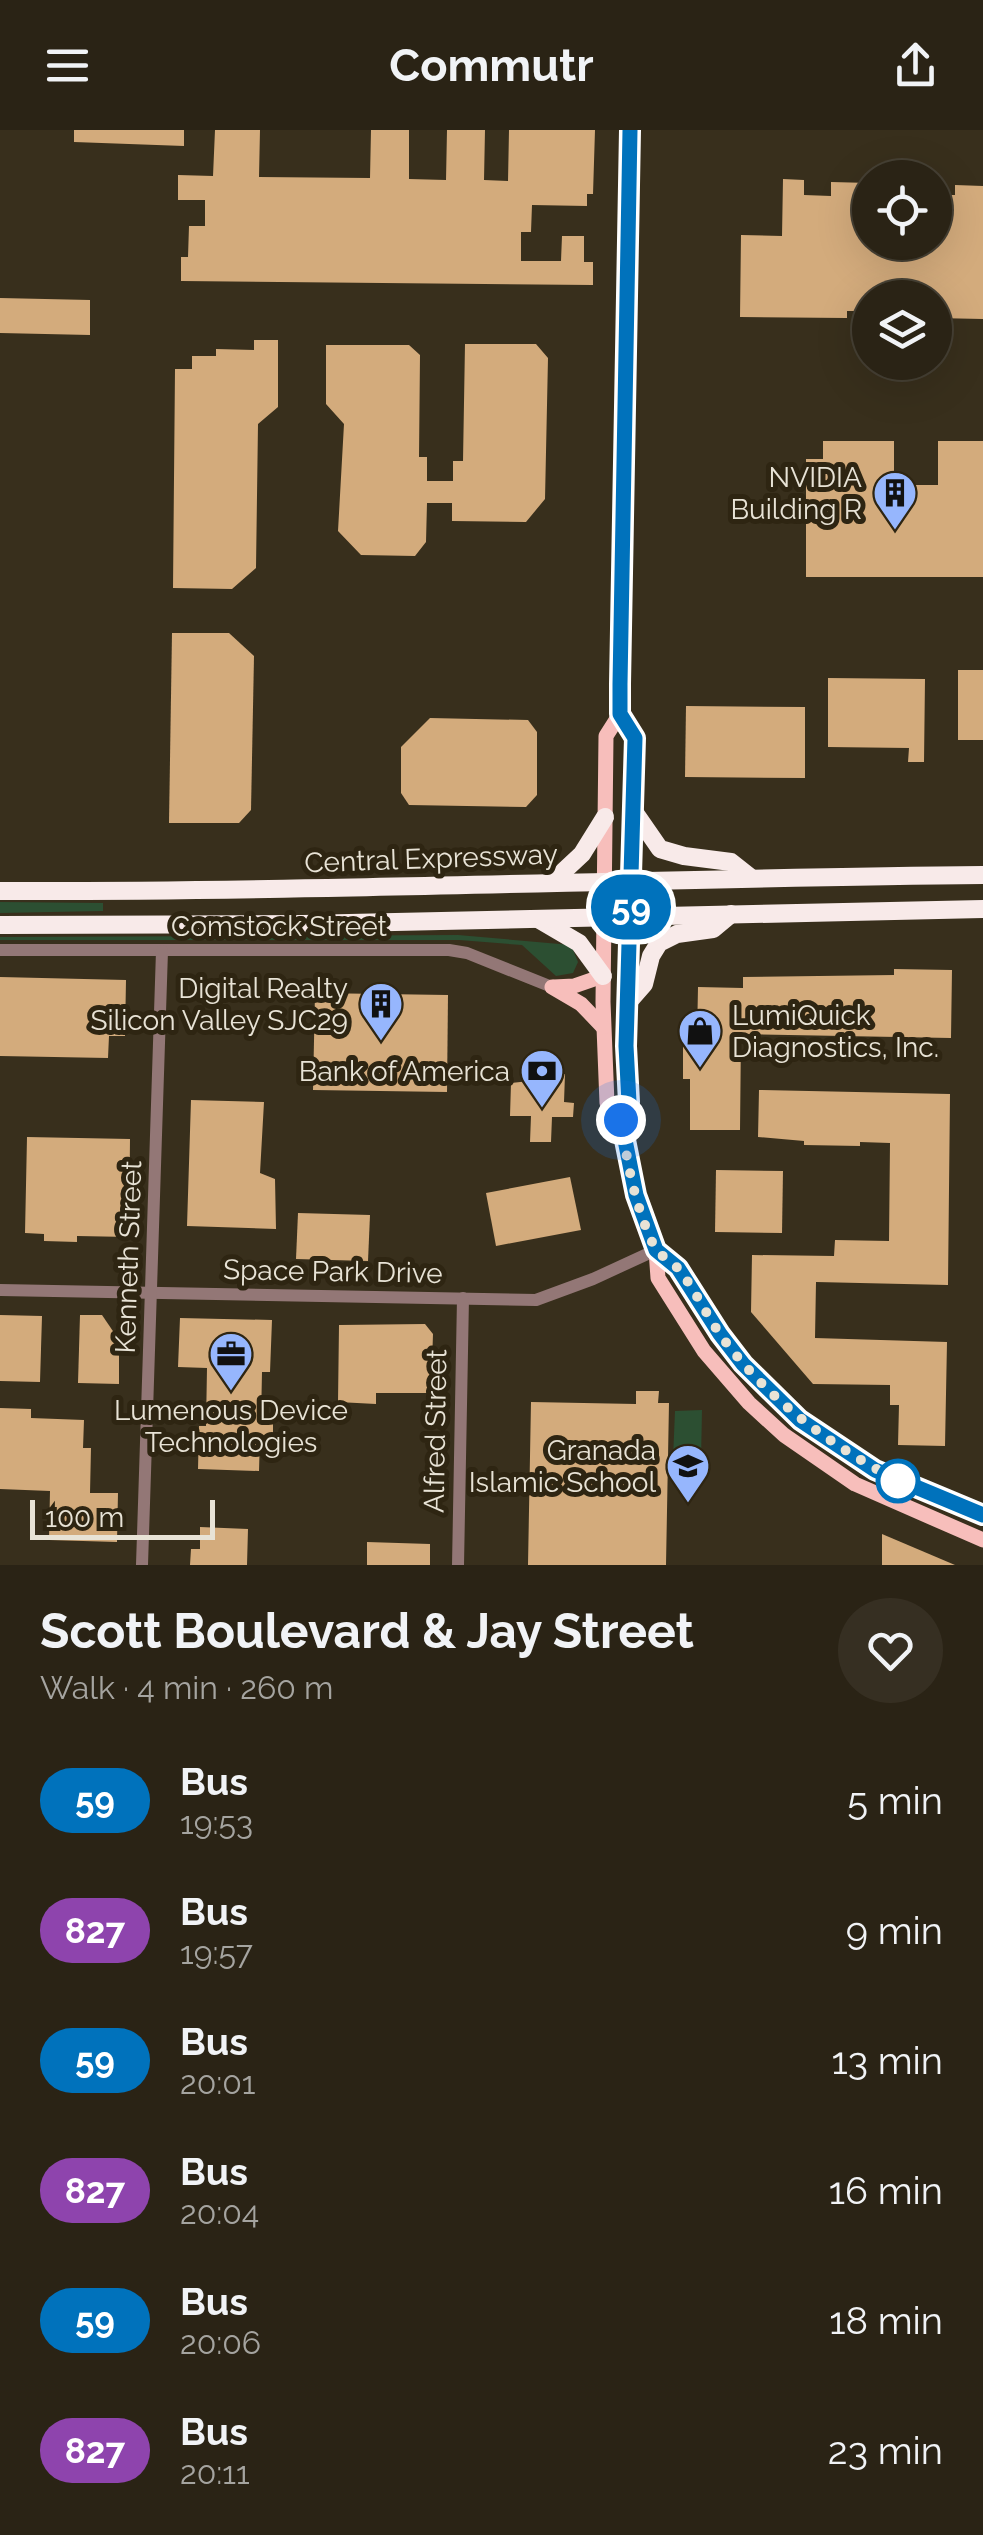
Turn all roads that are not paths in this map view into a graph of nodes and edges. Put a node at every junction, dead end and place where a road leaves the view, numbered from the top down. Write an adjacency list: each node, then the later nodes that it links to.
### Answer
1 (630, 130): 2 (main road)
2 (620, 714): 3 (main road); 4 (main road)
3 (634, 810): 6 (highway); 7 (main road)
4 (605, 817): 8 (main road); 9 (highway)
5 (983, 875): 6 (highway, Central Expressway)
6 (750, 877): 7 (highway, Central Expressway)
7 (632, 879): 8 (highway, Central Expressway); 14 (main road)
8 (604, 880): 9 (highway, Central Expressway); 13 (main road)
9 (552, 882): 10 (highway, Central Expressway)
10 (0, 891)
11 (983, 909): 12 (highway)
12 (731, 914): 14 (highway); 21 (highway)
13 (604, 916): 14 (highway); 15 (highway); 19 (main road)
14 (631, 916): 21 (main road)
15 (538, 919): 16 (highway); 19 (highway)
16 (0, 925)
17 (0, 950): 18 (street, Comstock Street)
18 (162, 951): 20 (street, Comstock Street); 26 (street, Kenneth Street)
19 (603, 976): 20 (main road); 22 (main road)
20 (552, 986): 22 (main road)
21 (630, 1000): 23 (main road)
22 (603, 1028): 23 (main road)
23 (621, 1120): 24 (main road)
24 (656, 1250): 27 (street, Space Park Drive); 28 (main road); 29 (main road)
25 (0, 1290): 26 (street, Space Park Drive)
26 (152, 1293): 27 (street, Space Park Drive); 30 (street, Kenneth Street)
27 (463, 1298): 31 (street, Alfred Street)
28 (983, 1515)
29 (983, 1540)
30 (142, 1565)
31 (458, 1565)

